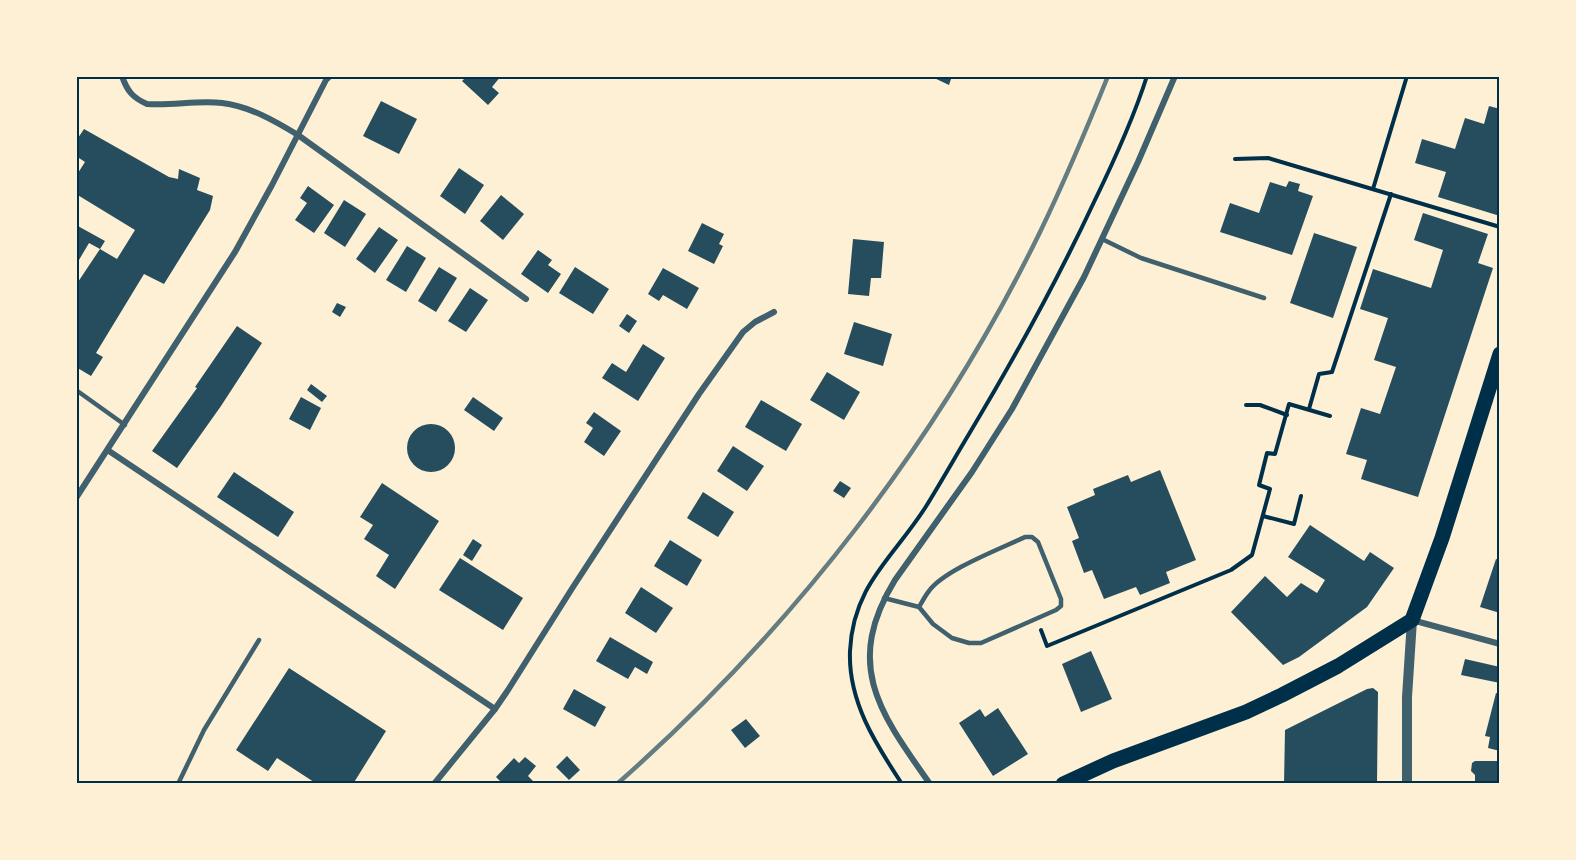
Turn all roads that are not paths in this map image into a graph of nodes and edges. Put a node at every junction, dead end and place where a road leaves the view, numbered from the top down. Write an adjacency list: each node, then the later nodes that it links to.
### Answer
1 (122, 76): 4 (street)
2 (1175, 76): 5 (street)
3 (326, 78): 4 (street)
4 (298, 135): 7 (street); 11 (street)
5 (1102, 239): 6 (lane); 14 (street)
6 (1264, 298)
7 (526, 299)
8 (774, 312): 19 (street)
9 (1500, 354): 16 (main road)
10 (76, 390): 11 (lane)
11 (125, 425): 12 (street)
12 (109, 451): 13 (street); 19 (street)
13 (76, 498)
14 (884, 598): 15 (lane); 22 (street)
15 (919, 607): 15 (lane)
16 (1412, 620): 18 (street); 23 (main road); 24 (street)
17 (259, 640): 20 (lane)
18 (1500, 645)
19 (495, 709): 21 (street)
20 (178, 783)
21 (434, 783)
22 (930, 783)
23 (1064, 783)
24 (1407, 783)

